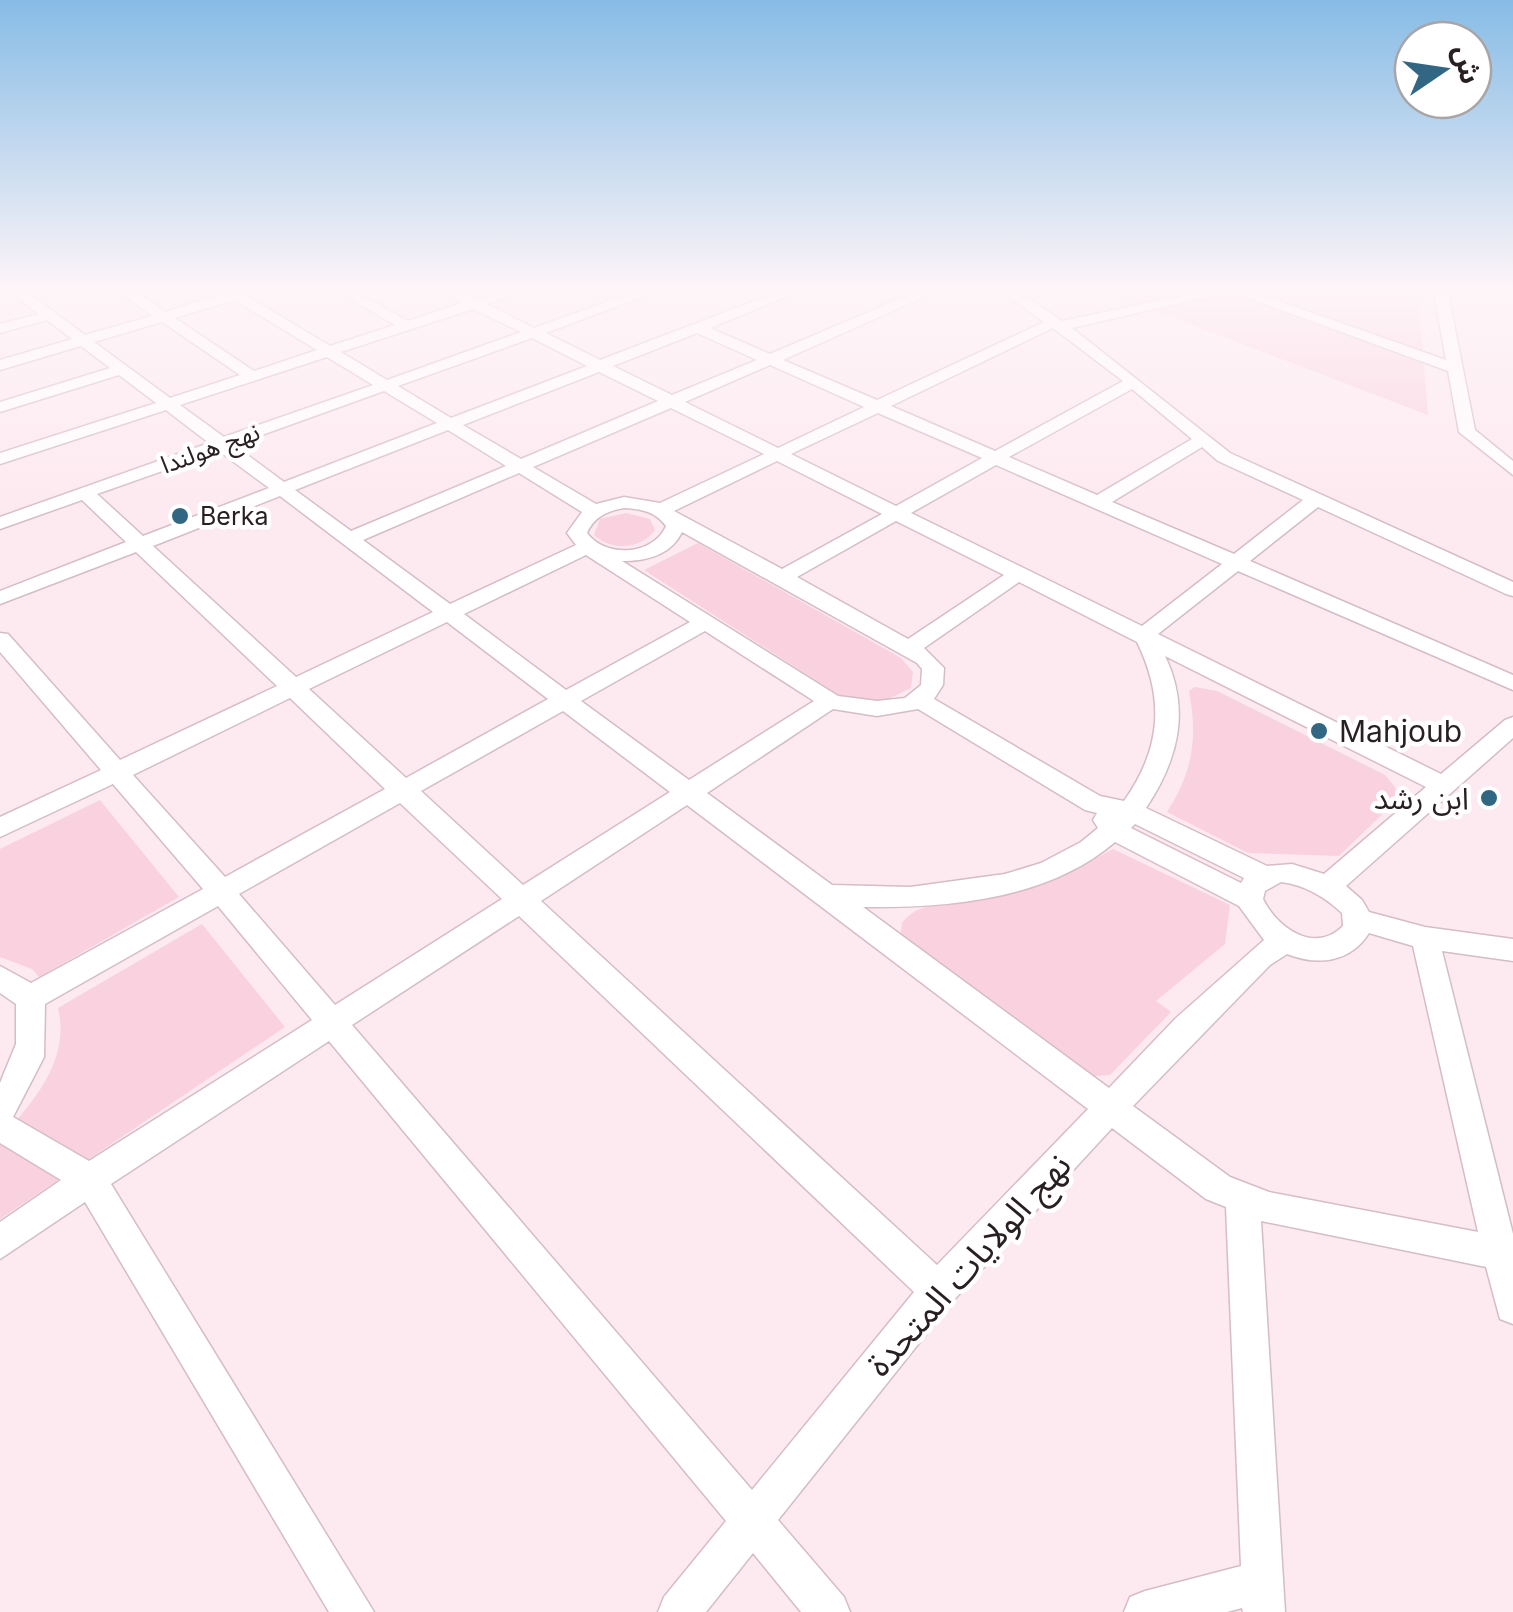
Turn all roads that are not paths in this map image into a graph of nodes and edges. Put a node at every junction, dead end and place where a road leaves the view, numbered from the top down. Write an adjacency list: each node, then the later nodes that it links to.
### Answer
1 (241, 368): 13 (street)
2 (276, 368): 13 (street)
3 (357, 368): 15 (street)
4 (437, 368): 15 (street, نهج هولندا)
5 (592, 368): 20 (street)
6 (603, 368): 16 (street)
7 (748, 368): 16 (street)
8 (791, 368): 18 (street)
9 (958, 368): 18 (street)
10 (1114, 368): 14 (street)
11 (1454, 368): 27 (street)
12 (120, 370): 17 (street); 19 (street)
13 (252, 376): 17 (street)
14 (1132, 382): 21 (street); 25 (street)
15 (386, 386): 20 (street); 22 (street, نهج هولندا)
16 (671, 401): 23 (street); 26 (street)
17 (166, 404): 22 (street); 24 (street)
18 (875, 405): 23 (street); 25 (street)
19 (0, 407)
20 (450, 424): 26 (street); 28 (street)
21 (1202, 440): 30 (street); 31 (street)
22 (220, 444): 28 (street); 29 (street, نهج هولندا)
23 (774, 452): 33 (street); 34 (street)
24 (0, 459)
25 (993, 459): 31 (street); 33 (street)
26 (520, 467): 32 (street); 36 (street)
27 (1513, 470)
28 (282, 490): 36 (street); 37 (street)
29 (85, 493): 35 (street, نهج هولندا); 37 (street)
30 (1314, 501): 39 (street); 42 (street)
31 (1097, 503): 39 (street)
32 (594, 512): 34 (street); 38 (street)
33 (894, 513): 40 (street); 41 (street)
34 (666, 514): 38 (street); 41 (street)
35 (0, 522)
36 (348, 539): 44 (street)
37 (144, 544): 43 (street); 52 (street)
38 (591, 549): 44 (street); 45 (street)
39 (1234, 563): 46 (street); 51 (street)
40 (1018, 574): 46 (street); 48 (street)
41 (782, 577): 48 (street)
42 (1513, 590)
43 (0, 598)
44 (447, 614): 52 (street); 54 (street)
45 (705, 622): 54 (street); 55 (street)
46 (1144, 635): 49 (street); 50 (street)
47 (0, 639): 57 (street)
48 (910, 648): 53 (street)
49 (1210, 668): 50 (street); 58 (street)
50 (1164, 678): 61 (street)
51 (1513, 683)
52 (294, 687): 57 (street); 59 (street)
53 (919, 700): 55 (street); 61 (street)
54 (562, 701): 59 (street); 60 (street)
55 (830, 701): 60 (street)
56 (1513, 725): 58 (street, نهج الولايات المتحدة)
57 (116, 772): 62 (street); 64 (street)
58 (1444, 785): 67 (street, نهج الولايات المتحدة)
59 (403, 788): 64 (street); 66 (street)
60 (688, 794): 65 (street); 66 (street)
61 (1122, 821): 63 (street); 65 (street)
62 (0, 828)
63 (1257, 888): 67 (street); 69 (street)
64 (220, 891): 72 (street); 73 (street)
65 (819, 894): 74 (street)
66 (521, 902): 73 (street); 81 (street)
67 (1345, 903): 68 (street); 69 (street, نهج الولايات المتحدة)
68 (1425, 938): 70 (street); 80 (street)
69 (1296, 945): 74 (street, نهج الولايات المتحدة)
70 (1513, 950)
71 (0, 978): 72 (street)
72 (30, 998): 75 (street)
73 (331, 1023): 77 (street); 82 (street)
74 (1108, 1108): 78 (street); 81 (street, نهج الولايات المتحدة)
75 (0, 1109)
76 (0, 1126): 77 (street)
77 (90, 1179): 79 (street); 84 (street)
78 (1242, 1201): 80 (street); 83 (street)
79 (0, 1242)
80 (1508, 1282)
81 (938, 1290): 82 (street, نهج الولايات المتحدة)
82 (750, 1522): 85 (street, نهج الولايات المتحدة); 86 (street)
83 (1263, 1597): 87 (street)
84 (353, 1612)
85 (679, 1612)
86 (829, 1612)
87 (1145, 1612)

